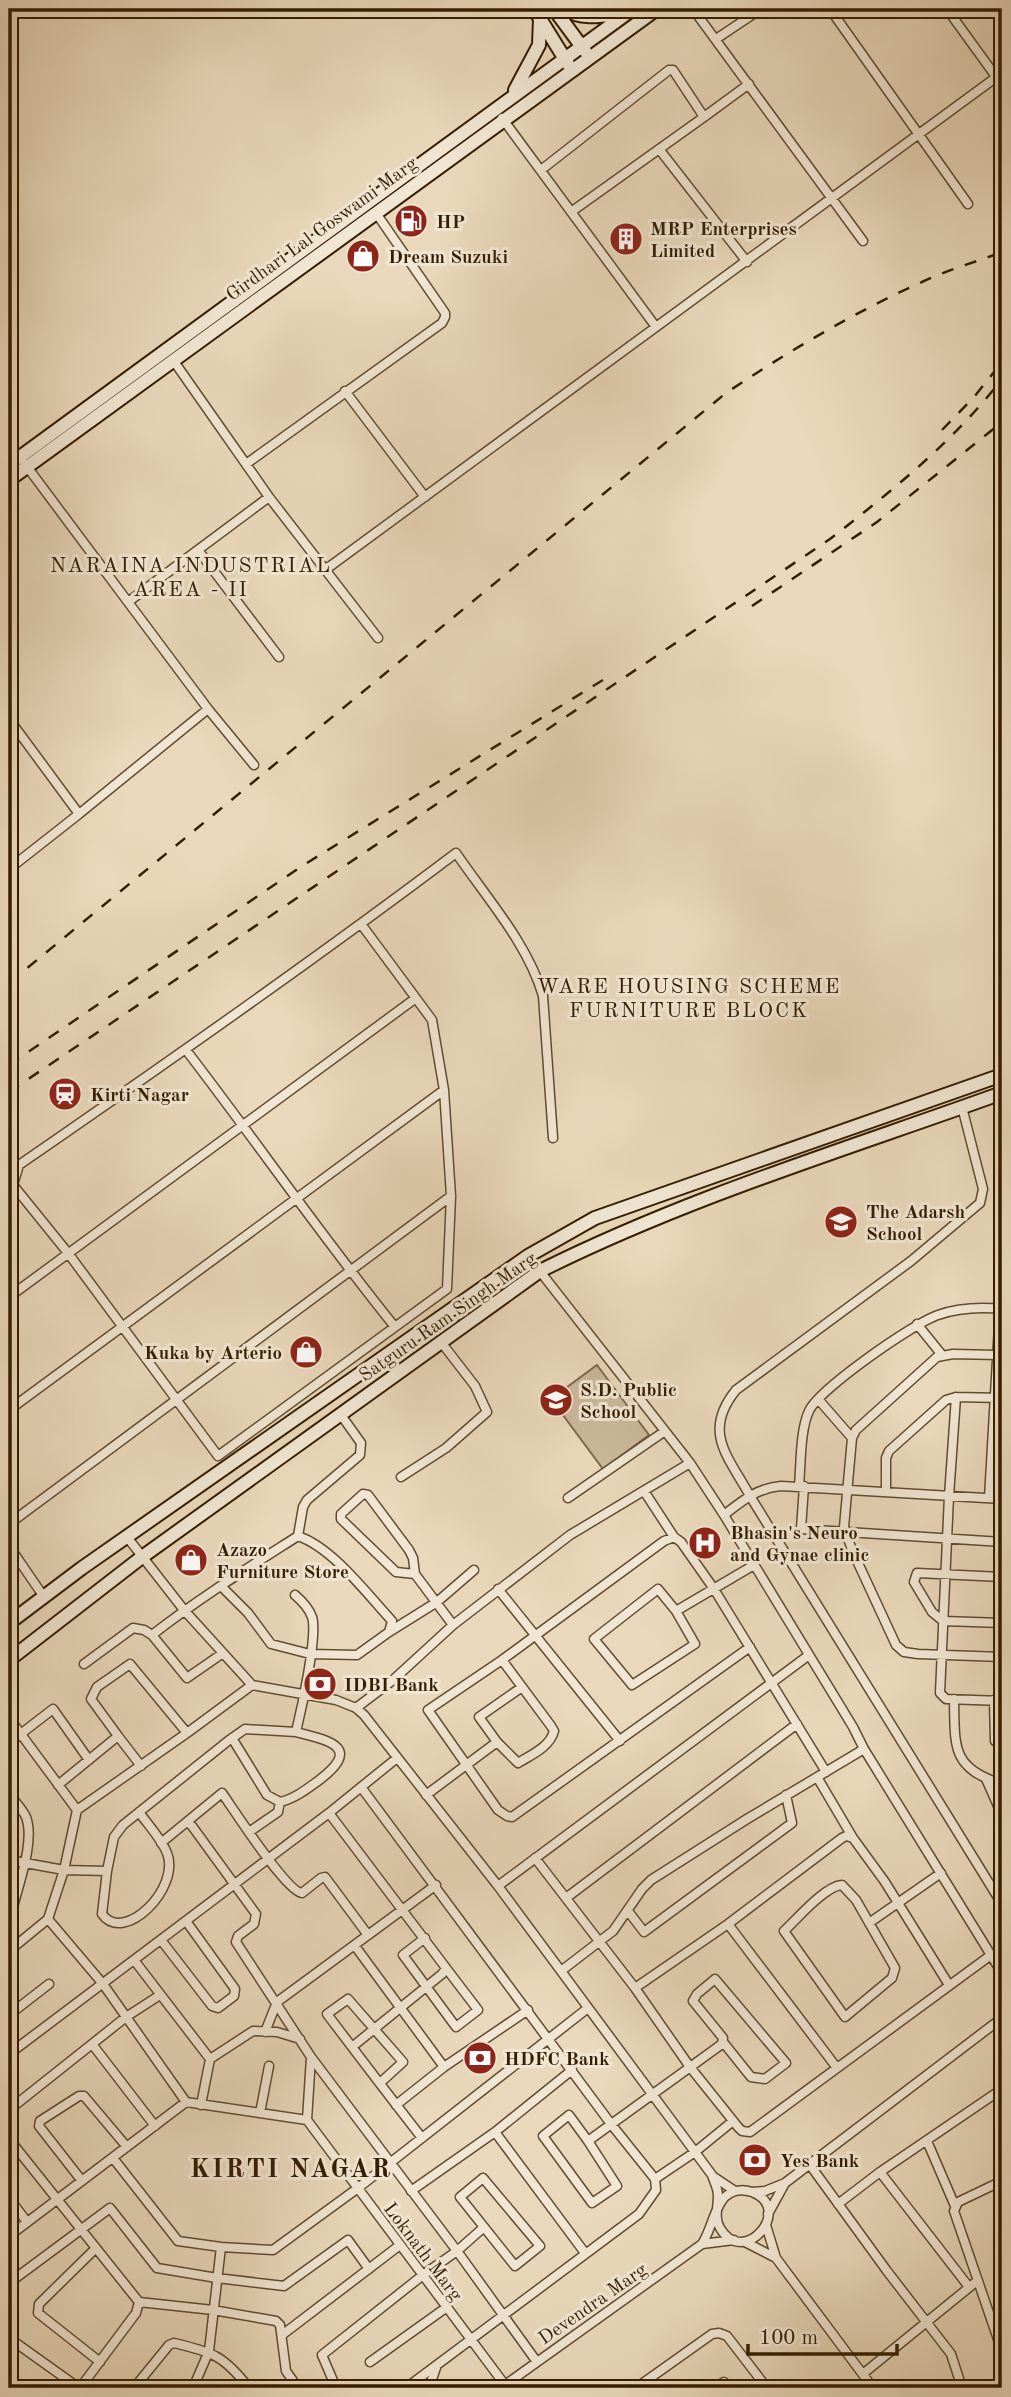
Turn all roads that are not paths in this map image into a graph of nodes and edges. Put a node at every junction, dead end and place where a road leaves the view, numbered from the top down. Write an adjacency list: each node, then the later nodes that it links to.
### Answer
1 (554, 9): 11 (main road)
2 (565, 9): 8 (main road)
3 (657, 9): 12 (main road, Girdhari Lal Goswami Marg)
4 (693, 9): 10 (street)
5 (761, 9): 10 (street)
6 (830, 9): 22 (street)
7 (947, 9): 15 (street)
8 (631, 10): 11 (main road, Girdhari Lal Goswami Marg)
9 (537, 14): 13 (main road); 18 (main road)
10 (716, 39): 16 (street)
11 (581, 46): 12 (main road); 13 (main road, Girdhari Lal Goswami Marg)
12 (590, 57): 14 (main road, Girdhari Lal Goswami Marg)
13 (565, 58): 14 (main road); 18 (main road, Girdhari Lal Goswami Marg)
14 (572, 70): 21 (main road, Girdhari Lal Goswami Marg)
15 (999, 75): 17 (street); 22 (street)
16 (749, 83): 20 (street); 25 (street)
17 (1002, 85)
18 (511, 97): 19 (main road, Girdhari Lal Goswami Marg)
19 (495, 109): 21 (street); 27 (main road, Girdhari Lal Goswami Marg)
20 (704, 117): 23 (street); 24 (street)
21 (503, 120): 24 (street); 27 (main road, Girdhari Lal Goswami Marg)
22 (918, 135): 25 (street); 26 (street)
23 (659, 149): 28 (street); 30 (street)
24 (541, 170): 28 (street)
25 (833, 198): 29 (street); 30 (street)
26 (968, 204)
27 (380, 205): 32 (main road, Girdhari Lal Goswami Marg); 33 (street); 34 (main road, Girdhari Lal Goswami Marg)
28 (571, 212): 31 (street)
29 (863, 242)
30 (747, 262): 31 (street)
31 (656, 327): 38 (street)
32 (173, 360): 34 (main road, Girdhari Lal Goswami Marg); 35 (street)
33 (345, 391): 35 (street); 38 (street)
34 (18, 463): 36 (main road, Girdhari Lal Goswami Marg); 41 (street)
35 (246, 464): 37 (street)
36 (9, 480)
37 (269, 497): 39 (street); 40 (street)
38 (425, 497): 40 (street)
39 (198, 550): 41 (street); 43 (street)
40 (326, 570): 42 (street)
41 (128, 602): 44 (street)
42 (377, 638)
43 (279, 657)
44 (208, 709): 46 (street); 47 (street)
45 (9, 719): 47 (street)
46 (254, 765)
47 (79, 814): 48 (street)
48 (9, 869)
49 (362, 924): 50 (street); 51 (street); 57 (street)
50 (416, 998): 53 (street); 56 (street)
51 (186, 1050): 56 (street); 60 (street)
52 (1002, 1075): 61 (main road, Satguru Ram Singh Marg)
53 (444, 1090): 58 (street); 59 (street)
54 (1002, 1093): 55 (main road, Satguru Ram Singh Marg)
55 (962, 1107): 63 (main road, Satguru Ram Singh Marg); 87 (street)
56 (243, 1125): 59 (street); 60 (street)
57 (553, 1138)
58 (451, 1196): 62 (street); 68 (street)
59 (297, 1198): 62 (street); 67 (street)
60 (68, 1252): 64 (street); 67 (street)
61 (528, 1256): 63 (street); 80 (main road, Satguru Ram Singh Marg)
62 (348, 1270): 68 (street); 73 (street)
63 (540, 1271): 69 (main road, Satguru Ram Singh Marg); 78 (street)
64 (9, 1297)
65 (1001, 1308): 66 (street); 71 (street)
66 (917, 1324): 70 (street); 75 (street)
67 (121, 1326): 73 (street); 76 (street)
68 (395, 1327): 80 (street)
69 (441, 1342): 77 (main road, Satguru Ram Singh Marg); 82 (street)
70 (942, 1355): 71 (street); 79 (street)
71 (998, 1355): 74 (street)
72 (956, 1397): 74 (street); 86 (street); 88 (street)
73 (176, 1398): 80 (street); 93 (street)
74 (999, 1398): 90 (street)
75 (818, 1399): 79 (street); 83 (street)
76 (9, 1410)
77 (341, 1415): 95 (street); 101 (main road, Satguru Ram Singh Marg)
78 (665, 1431): 81 (street); 89 (street)
79 (852, 1438): 84 (street)
80 (222, 1462): 96 (main road, Satguru Ram Singh Marg)
81 (690, 1463): 85 (street); 92 (street)
82 (401, 1477)
83 (802, 1486): 84 (street); 87 (street); 94 (street)
84 (849, 1489): 86 (street); 94 (street)
85 (644, 1491): 97 (street); 108 (street)
86 (886, 1492): 88 (street)
87 (750, 1496): 92 (street); 185 (street)
88 (949, 1496): 90 (street); 98 (street)
89 (568, 1497)
90 (989, 1499): 91 (street)
91 (1002, 1499)
92 (724, 1515): 102 (street)
93 (9, 1524)
94 (845, 1532): 98 (street); 125 (street)
95 (298, 1536): 107 (street); 119 (street)
96 (127, 1537): 101 (street); 111 (main road, Satguru Ram Singh Marg)
97 (674, 1537): 109 (street); 120 (street)
98 (947, 1539): 99 (street); 105 (street)
99 (1002, 1542)
100 (9, 1546): 111 (street)
101 (142, 1557): 113 (street); 128 (main road, Satguru Ram Singh Marg)
102 (754, 1566): 109 (street); 126 (street)
103 (474, 1570): 112 (street)
104 (415, 1574): 104 (street); 112 (street)
105 (945, 1574): 106 (street); 115 (street); 115 (street)
106 (1002, 1577)
107 (221, 1586): 113 (street); 124 (street)
108 (498, 1589): 118 (street); 120 (street)
109 (714, 1589): 114 (street); 122 (street)
110 (295, 1595): 124 (street)
111 (44, 1597): 116 (main road, Satguru Ram Singh Marg)
112 (437, 1602): 118 (street); 119 (street)
113 (184, 1610): 121 (street); 123 (street)
114 (676, 1611): 114 (street)
115 (943, 1621): 117 (street); 125 (street)
116 (9, 1623)
117 (1002, 1623)
118 (453, 1625): 137 (street)
119 (389, 1632): 124 (street)
120 (537, 1635): 129 (street); 145 (street)
121 (152, 1636): 123 (street); 130 (street)
122 (750, 1647): 131 (street); 145 (street)
123 (223, 1653): 132 (street)
124 (310, 1654): 134 (street)
125 (941, 1654): 127 (street); 135 (street)
126 (809, 1655): 131 (street); 149 (street)
127 (1002, 1657)
128 (9, 1660)
129 (502, 1660): 133 (street); 153 (street)
130 (84, 1664)
131 (771, 1683): 139 (street); 172 (street)
132 (252, 1685): 134 (street); 142 (street)
133 (522, 1687): 146 (street); 146 (street)
134 (305, 1694): 137 (street); 140 (street)
135 (954, 1699): 136 (street); 155 (street)
136 (998, 1700): 148 (street)
137 (356, 1708): 150 (street)
138 (9, 1718): 141 (street)
139 (797, 1724): 154 (street); 183 (street)
140 (296, 1732): 144 (street); 162 (street)
141 (21, 1734): 147 (street); 151 (street); 157 (street)
142 (187, 1734): 143 (street); 152 (street)
143 (118, 1737): 151 (street); 152 (street)
144 (232, 1738): 162 (street); 164 (street)
145 (620, 1741): 153 (street)
146 (497, 1742): 153 (street)
147 (9, 1743)
148 (1002, 1746)
149 (864, 1749): 154 (street); 179 (street)
150 (397, 1758): 158 (street); 160 (street)
151 (89, 1760): 157 (street)
152 (141, 1766): 163 (street)
153 (466, 1766): 160 (street)
154 (822, 1774): 161 (street); 169 (street)
155 (986, 1779): 156 (street); 166 (street)
156 (1002, 1784)
157 (58, 1785): 163 (street)
158 (361, 1787): 165 (street); 181 (street)
159 (9, 1794): 175 (street)
160 (426, 1795): 182 (street)
161 (786, 1795): 188 (street); 188 (street)
162 (280, 1802): 168 (street)
163 (77, 1810): 176 (street)
164 (139, 1812): 170 (street); 178 (street)
165 (329, 1813): 173 (street); 186 (street)
166 (1002, 1815)
167 (187, 1822): 168 (street); 170 (street); 180 (street)
168 (249, 1832): 173 (street)
169 (853, 1838): 184 (street); 192 (street)
170 (161, 1843): 178 (street)
171 (1002, 1851): 177 (street)
172 (536, 1858): 182 (street); 183 (street)
173 (268, 1859): 180 (street); 193 (street)
174 (9, 1860): 175 (street)
175 (25, 1863): 176 (street); 187 (street)
176 (64, 1870): 178 (street); 189 (street)
177 (1001, 1870)
178 (107, 1871)
179 (941, 1873): 184 (street); 199 (street)
180 (235, 1884): 190 (street); 210 (street)
181 (436, 1885): 186 (street); 213 (street)
182 (498, 1886): 202 (street)
183 (566, 1898): 196 (street)
184 (898, 1903): 191 (street); 206 (street)
185 (1002, 1904)
186 (403, 1909): 193 (street); 194 (street)
187 (9, 1910)
188 (628, 1911): 196 (street)
189 (48, 1919): 198 (street); 205 (street)
190 (186, 1921): 195 (street); 195 (street)
191 (869, 1923): 191 (street)
192 (728, 1924): 208 (street); 230 (street)
193 (368, 1935): 197 (street)
194 (425, 1938): 201 (street); 207 (street)
195 (162, 1940): 200 (street)
196 (598, 1941): 202 (street); 208 (street)
197 (355, 1946): 210 (street); 211 (street)
198 (9, 1951)
199 (991, 1955): 203 (street); 206 (street)
200 (134, 1961): 205 (street); 209 (street)
201 (446, 1968): 207 (street); 207 (street)
202 (561, 1971): 212 (street)
203 (1002, 1973)
204 (49, 1984): 214 (street)
205 (103, 1984): 215 (street); 224 (street)
206 (949, 1985): 230 (street)
207 (428, 1986): 211 (street)
208 (635, 1988): 229 (street)
209 (160, 1995): 215 (street); 226 (street)
210 (277, 2002): 218 (street); 219 (street)
211 (400, 2008): 217 (street); 228 (street)
212 (588, 2008): 220 (street); 234 (street)
213 (528, 2010): 220 (street); 228 (street)
214 (9, 2015)
215 (126, 2017): 222 (street); 235 (street)
216 (1002, 2018): 253 (street)
217 (373, 2029): 223 (street); 223 (street); 232 (street)
218 (265, 2032): 219 (street); 226 (street)
219 (300, 2039): 225 (street)
220 (549, 2039): 231 (street); 245 (street)
221 (723, 2042): 221 (street); 229 (street)
222 (92, 2044): 238 (street); 243 (street)
223 (352, 2047): 232 (street)
224 (9, 2054)
225 (312, 2057): 240 (street); 252 (street)
226 (210, 2059): 236 (street)
227 (270, 2066): 239 (street)
228 (444, 2067): 237 (street)
229 (690, 2067): 234 (street); 241 (street)
230 (838, 2068): 241 (street)
231 (572, 2070): 242 (street); 244 (street)
232 (380, 2083): 237 (street)
233 (1002, 2089): 248 (street)
234 (653, 2096): 242 (street); 250 (street)
235 (186, 2102): 236 (street); 243 (street)
236 (201, 2105): 239 (street)
237 (396, 2105): 245 (street)
238 (9, 2110)
239 (260, 2113): 240 (street)
240 (307, 2120): 260 (street, Loknath Marg)
241 (733, 2121): 250 (street)
242 (611, 2124): 247 (street); 256 (street)
243 (155, 2126): 249 (street)
244 (495, 2132): 261 (street); 281 (street)
245 (422, 2138): 252 (street)
246 (9, 2139): 265 (street)
247 (588, 2141): 247 (street)
248 (927, 2141): 254 (street); 267 (street)
249 (127, 2147): 251 (street); 257 (street)
250 (695, 2152): 255 (street); 256 (street)
251 (113, 2158): 257 (street); 278 (street)
252 (390, 2162): 260 (street); 261 (street)
253 (810, 2165): 259 (street); 266 (street)
254 (880, 2172): 266 (street); 288 (street)
255 (712, 2175): 262 (street); 268 (street)
256 (655, 2179): 281 (street)
257 (82, 2181): 265 (street)
258 (1002, 2181): 267 (street)
259 (785, 2183): 263 (street); 269 (street)
260 (358, 2188): 276 (street, Loknath Marg); 278 (street)
261 (411, 2191): 280 (street)
262 (735, 2191): 263 (street); 268 (street)
263 (752, 2192): 269 (street)
264 (9, 2198): 270 (street)
265 (56, 2201): 270 (street); 273 (street)
266 (838, 2204): 293 (street)
267 (955, 2206): 286 (street)
268 (717, 2213): 275 (street); 277 (street, Devendra Marg)
269 (768, 2214): 271 (street)
270 (27, 2222): 274 (street)
271 (766, 2225): 275 (street); 282 (street)
272 (483, 2228): 272 (street); 280 (street)
273 (80, 2231): 279 (street); 285 (street); 287 (street)
274 (9, 2236)
275 (739, 2241): 277 (street, Devendra Marg); 282 (street)
276 (400, 2245): 283 (street); 284 (street, Loknath Marg)
277 (702, 2245): 301 (street, Devendra Marg)
278 (221, 2247): 285 (street)
279 (95, 2249): 289 (street); 299 (street)
280 (457, 2251): 284 (street); 292 (street)
281 (585, 2253): 292 (street)
282 (776, 2258): 303 (street)
283 (369, 2269): 285 (street); 294 (street)
284 (423, 2275): 290 (street, Loknath Marg); 310 (street)
285 (217, 2278): 291 (street)
286 (977, 2281): 288 (street); 298 (street)
287 (9, 2283)
288 (969, 2287): 293 (street)
289 (139, 2302): 291 (street); 299 (street)
290 (447, 2307): 296 (street, Loknath Marg); 300 (street)
291 (213, 2310): 294 (street); 297 (street)
292 (504, 2316): 296 (street); 301 (street)
293 (927, 2320): 303 (street); 318 (street)
294 (282, 2335): 309 (street)
295 (9, 2338): 306 (street)
296 (470, 2340): 302 (street); 305 (street, Loknath Marg)
297 (209, 2351): 304 (street); 307 (street); 308 (street)
298 (1002, 2351)
299 (100, 2362): 306 (street)
300 (370, 2362)
301 (537, 2362): 305 (street, Devendra Marg)
302 (437, 2365): 311 (street); 312 (street)
303 (864, 2373): 317 (street)
304 (197, 2386)
305 (503, 2386)
306 (80, 2388)
307 (134, 2388)
308 (249, 2388)
309 (298, 2388)
310 (338, 2388)
311 (406, 2388)
312 (429, 2388)
313 (636, 2388): 316 (street)
314 (715, 2388): 315 (street)
315 (728, 2388)
316 (767, 2388)
317 (873, 2388)
318 (962, 2388)

